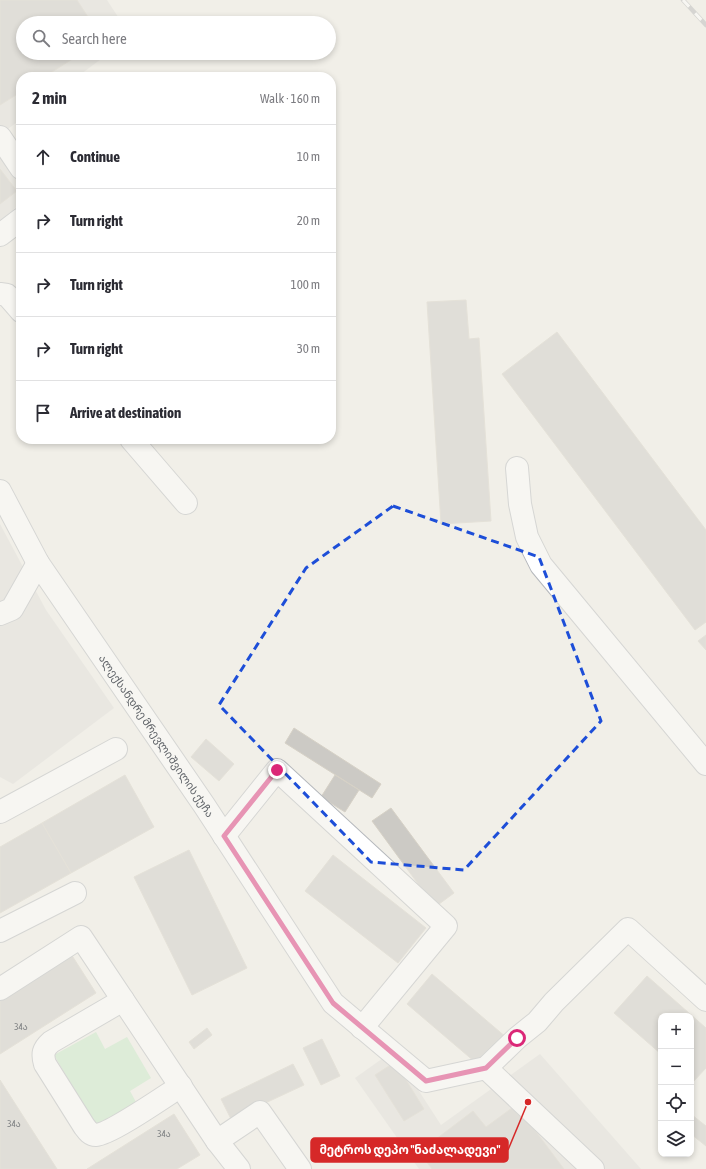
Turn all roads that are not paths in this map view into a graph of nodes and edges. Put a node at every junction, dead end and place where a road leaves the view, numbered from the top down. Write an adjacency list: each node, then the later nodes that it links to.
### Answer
1 (0, 137): 2 (lane)
2 (16, 161)
3 (16, 223): 4 (lane)
4 (0, 234)
5 (0, 294): 6 (lane)
6 (16, 306)
7 (135, 444): 10 (lane)
8 (517, 468): 14 (lane)
9 (0, 491): 11 (lane, ალექსანდრე მრევლიშვილის ქუჩა)
10 (186, 504)
11 (38, 563): 12 (lane); 16 (lane, ალექსანდრე მრევლიშვილის ქუჩა)
12 (0, 614)
13 (116, 749): 15 (lane)
14 (706, 764)
15 (0, 812)
16 (224, 836): 22 (lane, ალექსანდრე მრევლიშვილის ქუჩა); 22 (lane)
17 (75, 893): 18 (lane)
18 (0, 931)
19 (0, 989): 20 (lane)
20 (123, 1000): 24 (lane); 24 (lane)
21 (706, 1000): 23 (lane)
22 (362, 1028): 23 (lane, ალექსანდრე მრევლიშვილის ქუჩა)
23 (486, 1068): 28 (lane)
24 (181, 1086): 25 (lane)
25 (217, 1141): 26 (lane); 27 (lane)
26 (239, 1169)
27 (300, 1169)
28 (593, 1169)

